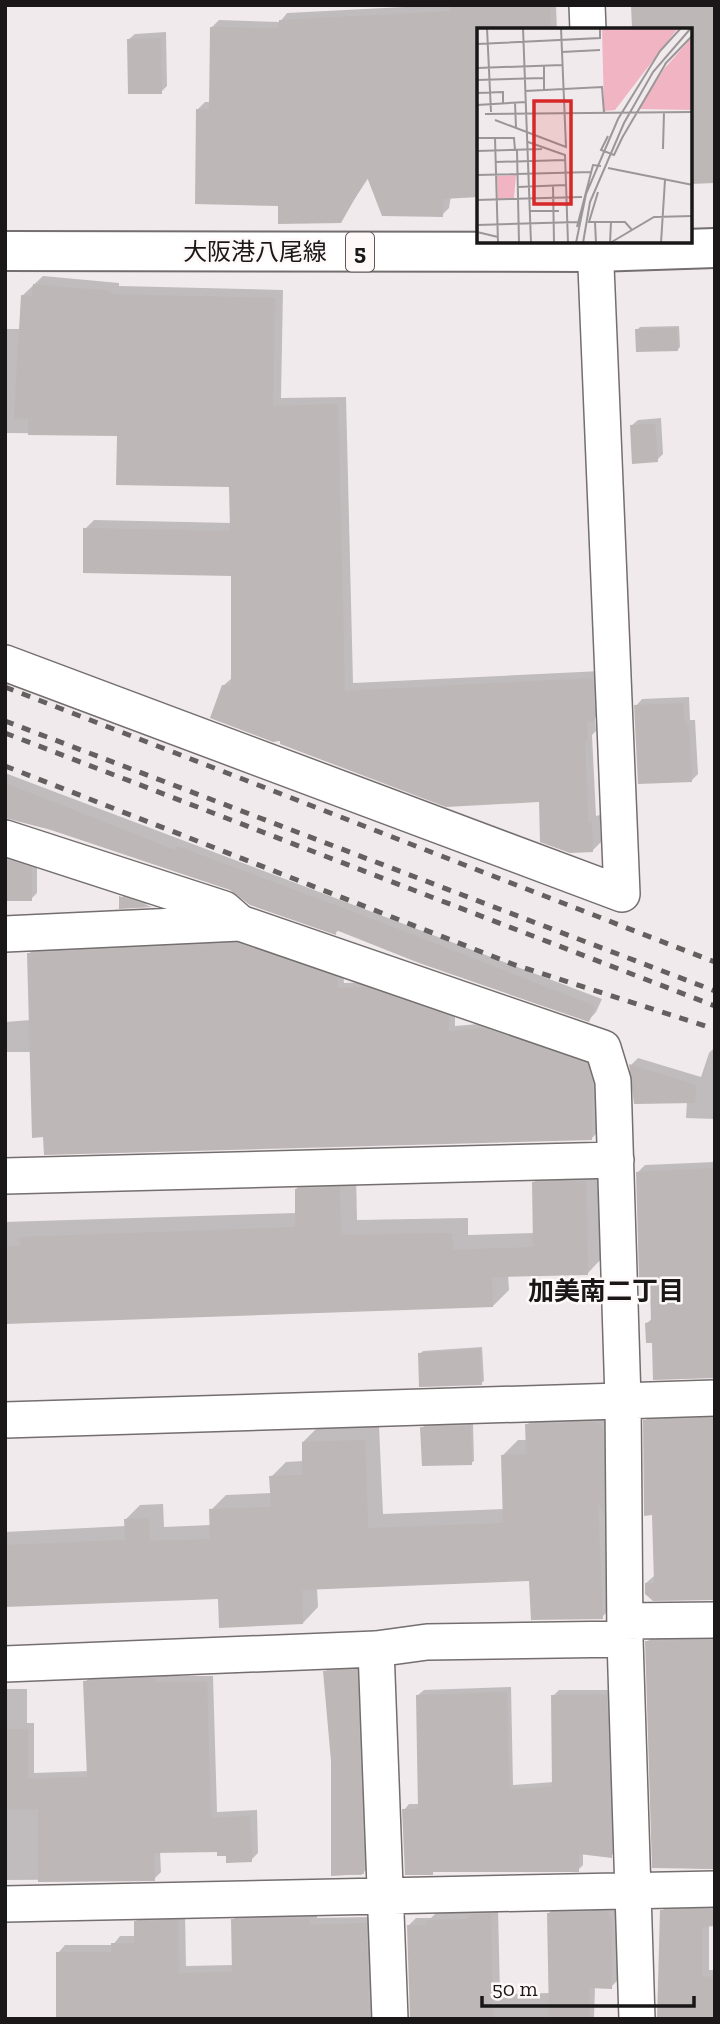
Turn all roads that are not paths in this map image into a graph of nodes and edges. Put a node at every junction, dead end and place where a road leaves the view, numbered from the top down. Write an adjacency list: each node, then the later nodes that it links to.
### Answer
1 (587, 5): 2 (street)
2 (588, 28)
3 (595, 247): 4 (main road, 大阪港八尾線 / 5); 5 (main road, 大阪港八尾線 / 5); 6 (street)
4 (715, 248)
5 (5, 251)
6 (5, 663)
7 (5, 838): 8 (street)
8 (240, 923): 9 (street); 10 (street)
9 (5, 934)
10 (616, 1160): 11 (street); 13 (street)
11 (5, 1176)
12 (715, 1398): 13 (street)
13 (624, 1399): 14 (street); 16 (street)
14 (5, 1420)
15 (715, 1620): 16 (street)
16 (625, 1630): 17 (street); 20 (street)
17 (376, 1650): 18 (street); 21 (street)
18 (5, 1664)
19 (715, 1889): 20 (street)
20 (634, 1891): 21 (street); 24 (street)
21 (386, 1896): 22 (street); 23 (street)
22 (5, 1904)
23 (390, 2019)
24 (637, 2019)

